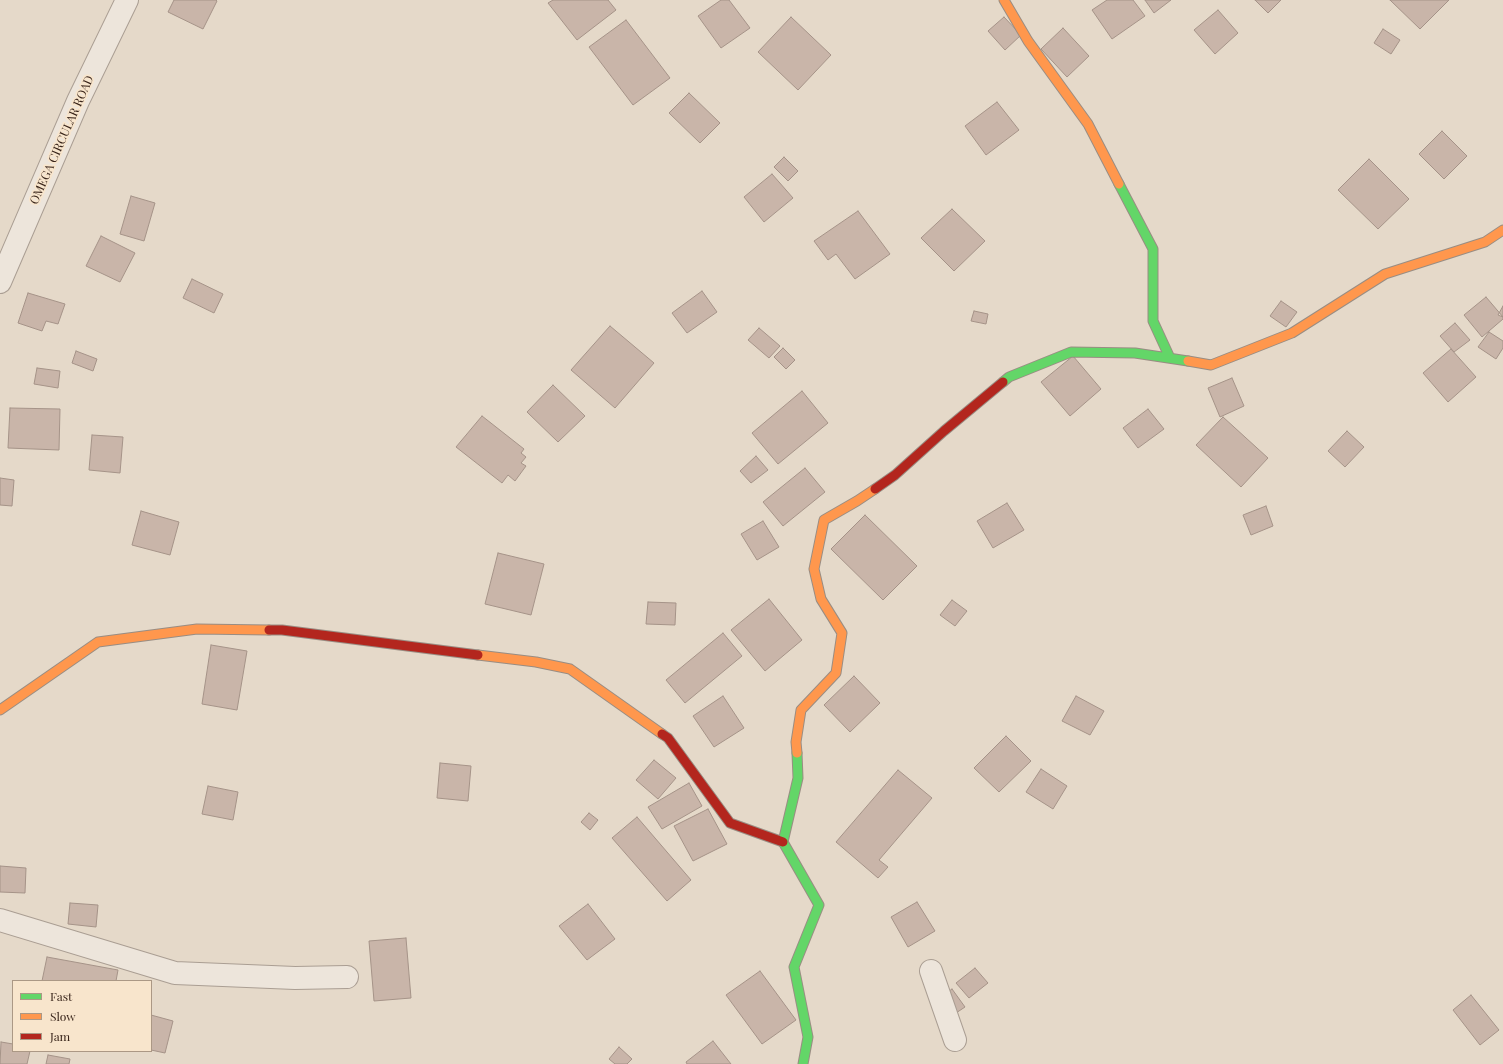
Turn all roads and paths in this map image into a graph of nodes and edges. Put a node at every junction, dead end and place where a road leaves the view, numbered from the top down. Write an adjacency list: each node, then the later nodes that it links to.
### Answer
1 (127, 0): 4 (street, OMEGA CIRCULAR ROAD)
2 (1004, 0): 5 (street)
3 (1503, 230): 5 (street)
4 (0, 282)
5 (1170, 358): 7 (street)
6 (0, 710): 7 (street)
7 (783, 842): 12 (street)
8 (0, 920): 10 (street)
9 (931, 972): 11 (street)
10 (347, 977)
11 (955, 1040)
12 (803, 1064)

